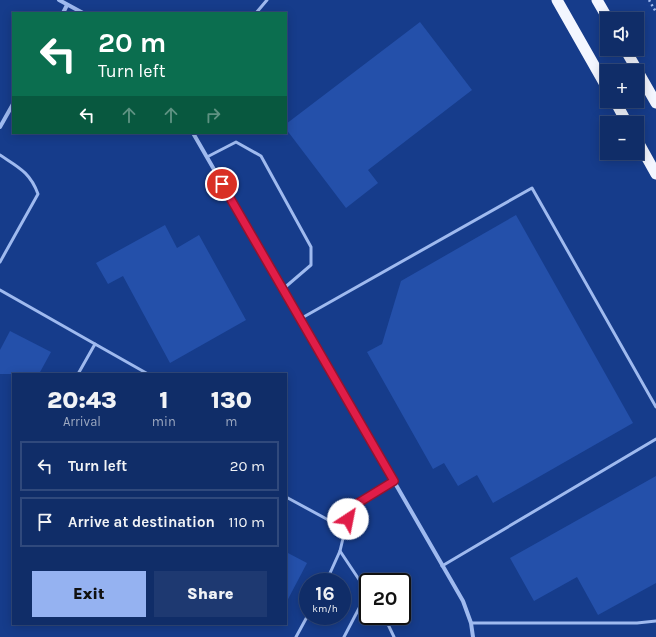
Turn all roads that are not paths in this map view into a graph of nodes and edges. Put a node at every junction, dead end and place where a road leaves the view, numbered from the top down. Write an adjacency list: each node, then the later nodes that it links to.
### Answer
1 (59, 0): 5 (street)
2 (266, 0): 8 (lane)
3 (557, 0): 11 (highway)
4 (597, 0): 9 (highway)
5 (67, 5): 6 (street); 7 (street)
6 (64, 12)
7 (81, 12)
8 (257, 12)
9 (604, 12)
10 (629, 56): 12 (highway)
11 (600, 76)
12 (656, 103)
13 (12, 106): 14 (street)
14 (0, 127)
15 (194, 134): 18 (street)
16 (644, 153): 19 (highway)
17 (0, 155): 20 (lane)
18 (207, 157): 21 (street); 21 (lane)
19 (656, 174)
20 (0, 262)
21 (283, 289): 23 (street)
22 (0, 290): 24 (lane)
23 (300, 319): 27 (lane); 29 (street)
24 (95, 344): 25 (lane); 26 (lane)
25 (79, 373)
26 (146, 373)
27 (656, 406)
28 (656, 439): 33 (lane)
29 (394, 481): 31 (lane); 33 (street)
30 (287, 498): 31 (lane)
31 (345, 529): 32 (lane)
32 (340, 551): 34 (lane); 35 (lane)
33 (442, 566): 38 (street)
34 (330, 573)
35 (359, 580)
36 (359, 610): 42 (lane)
37 (656, 621): 38 (lane)
38 (471, 623): 44 (street)
39 (303, 625): 41 (lane)
40 (388, 625): 43 (lane)
41 (296, 637)
42 (344, 637)
43 (394, 637)
44 (472, 637)

